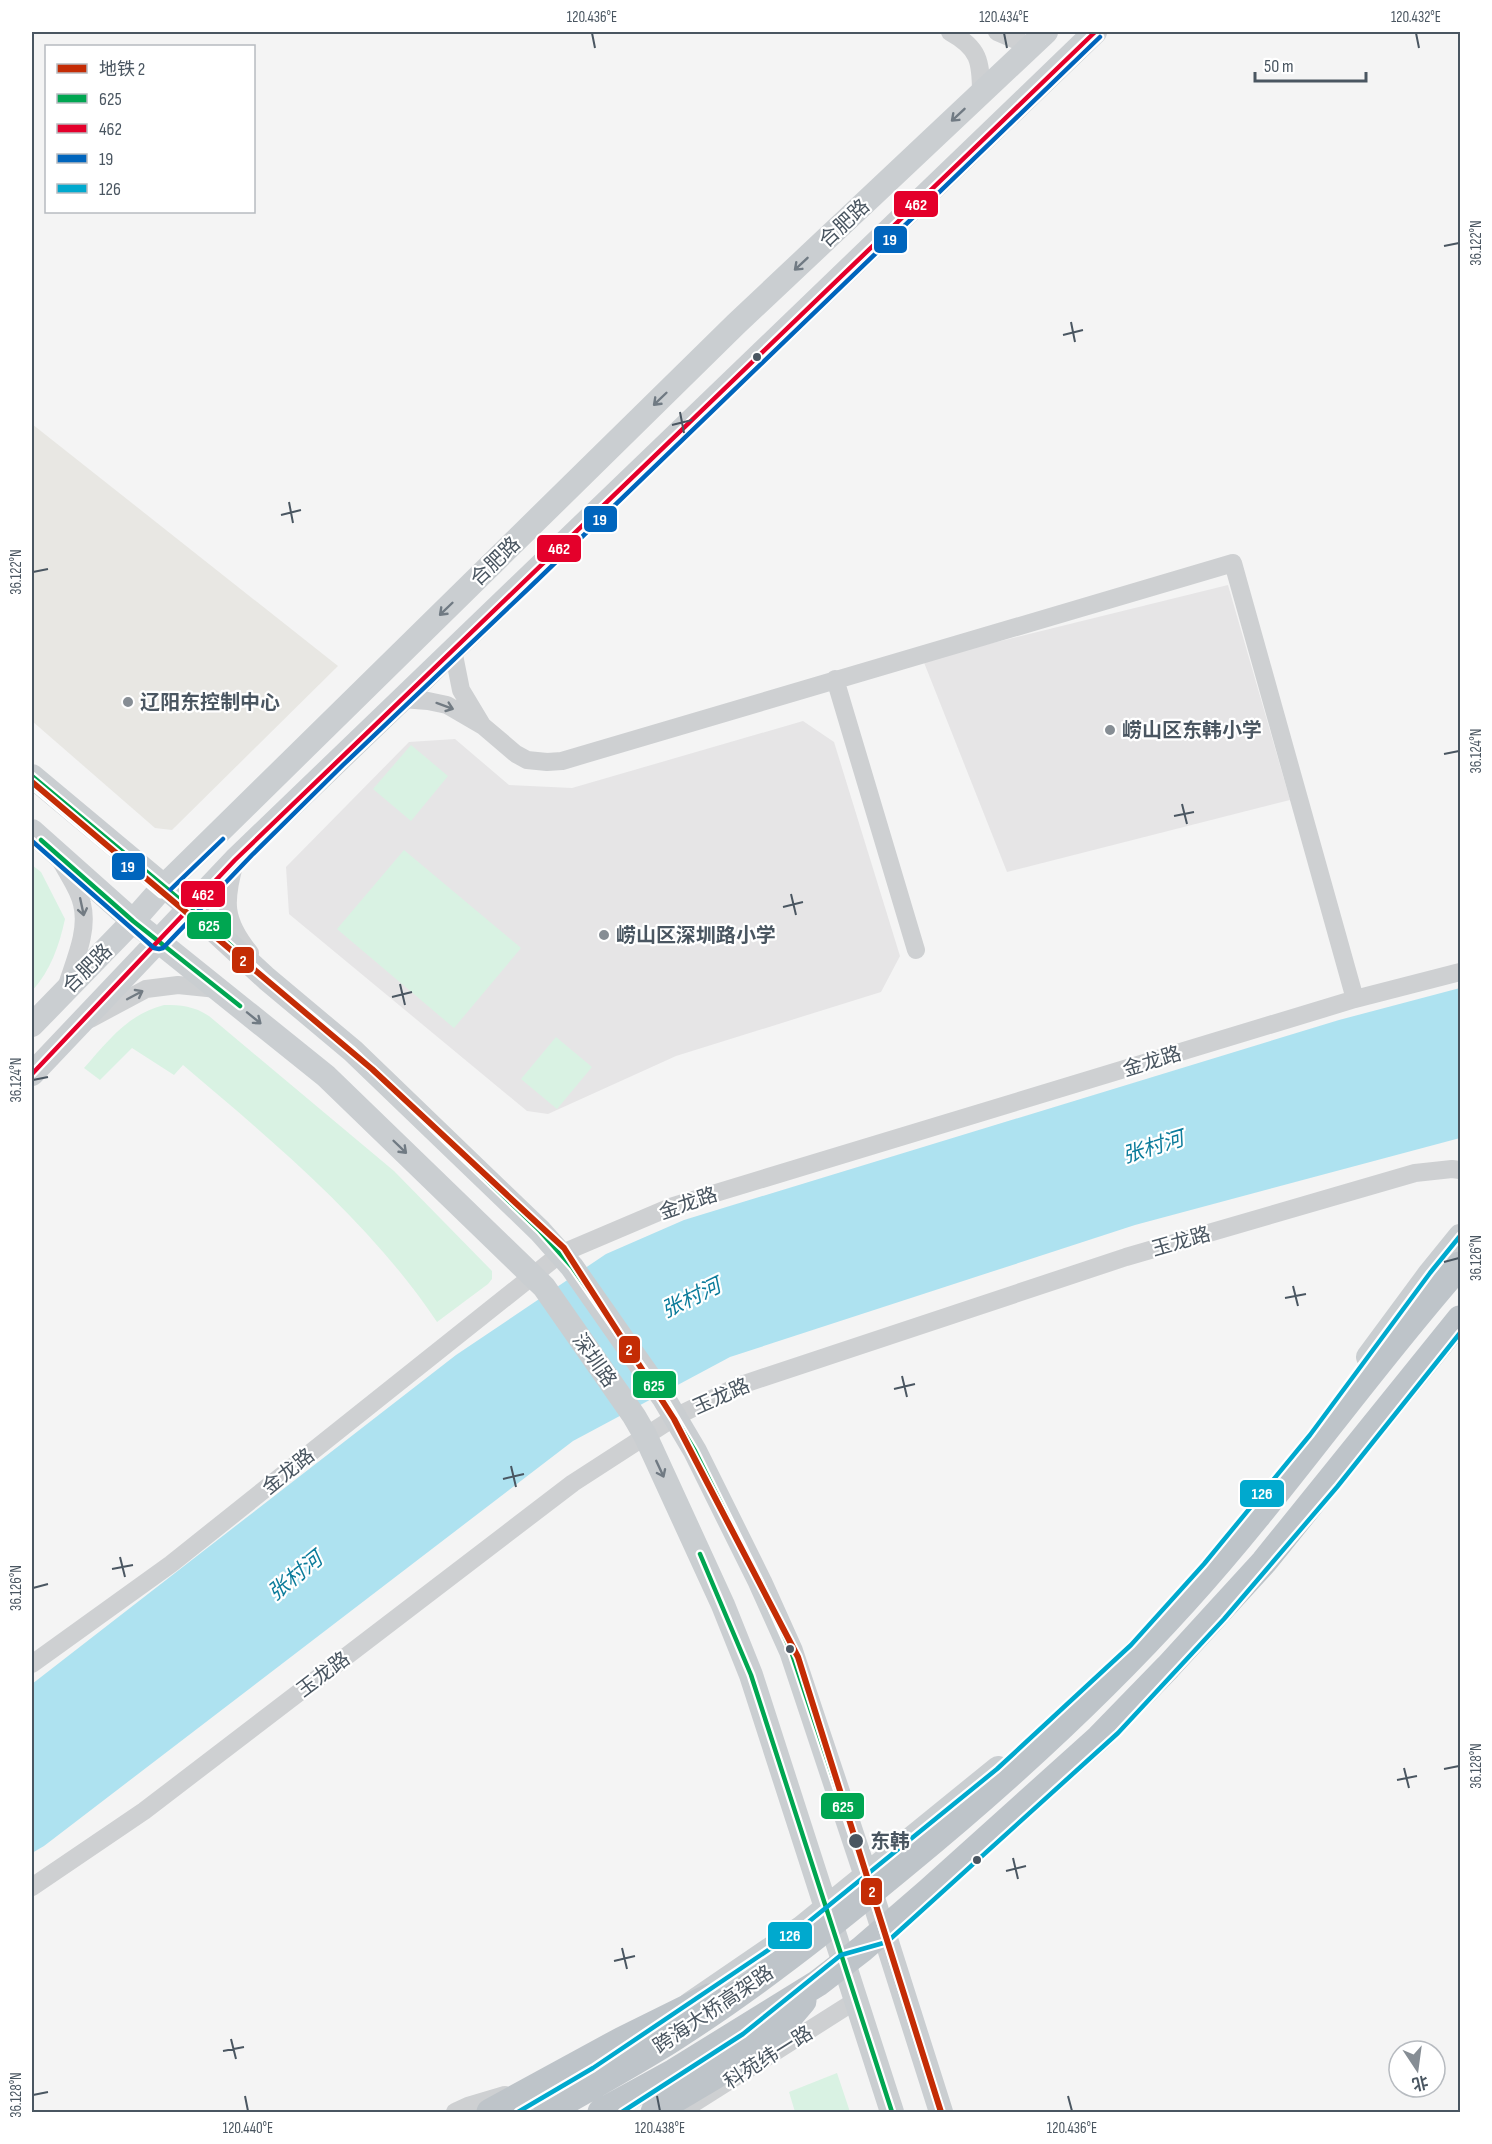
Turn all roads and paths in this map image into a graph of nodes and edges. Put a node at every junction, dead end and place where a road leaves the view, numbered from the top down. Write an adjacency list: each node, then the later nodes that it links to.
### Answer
1 (950, 32): 5 (street)
2 (997, 32): 4 (street)
3 (1095, 32): 6 (main road, 合肥路)
4 (1038, 39): 5 (main road, 合肥路)
5 (981, 93): 14 (main road, 合肥路, one-way to 14)
6 (453, 650): 8 (main road, 合肥路); 9 (street)
7 (835, 679): 9 (street); 18 (street); 23 (street)
8 (402, 699): 9 (street, one-way to 9); 13 (main road, 合肥路)
9 (483, 726)
10 (32, 776): 14 (main road, 深圳路)
11 (32, 831): 12 (main road, 深圳路)
12 (57, 854): 16 (main road, 深圳路); 21 (street, one-way to 21)
13 (236, 860): 15 (main road, 合肥路); 20 (street)
14 (163, 887): 15 (main road, 深圳路); 16 (main road, 合肥路)
15 (190, 908): 17 (main road, 合肥路); 20 (main road, 深圳路)
16 (133, 921): 17 (main road, 深圳路); 21 (main road, 合肥路)
17 (159, 942): 22 (main road, 深圳路); 24 (main road, 合肥路)
18 (916, 950)
19 (1461, 972): 23 (street, 金龙路)
20 (267, 979): 29 (main road, 深圳路)
21 (66, 989): 25 (main road, 合肥路)
22 (218, 989): 24 (street, one-way to 22); 31 (main road, 深圳路, one-way to 31)
23 (1355, 999): 29 (street, 金龙路)
24 (83, 1022): 26 (main road, 合肥路)
25 (32, 1025)
26 (32, 1074)
27 (1461, 1170): 34 (street, 玉龙路)
28 (1461, 1236): 37 (main road)
29 (566, 1260): 31 (street, 金龙路); 34 (main road, 深圳路)
30 (1461, 1265): 41 (highway, 跨海大桥高架路)
31 (538, 1281): 35 (main road, 深圳路); 36 (street, 金龙路)
32 (1461, 1318): 43 (highway, 跨海大桥高架路)
33 (1461, 1332): 40 (main road, 科苑纬一路)
34 (669, 1407): 35 (street, 玉龙路); 37 (main road, 深圳路)
35 (640, 1426): 38 (street, 玉龙路); 39 (main road, 深圳路, one-way to 39)
36 (32, 1664)
37 (866, 1876): 39 (main road); 40 (main road, 深圳路)
38 (32, 1887)
39 (826, 1908): 42 (main road, 深圳路); 46 (main road)
40 (887, 1942): 42 (main road, 科苑纬一路); 56 (main road, 深圳路)
41 (796, 1953): 48 (highway); 50 (highway, 跨海大桥高架路)
42 (841, 1955): 44 (main road, 深圳路); 45 (main road, 科苑纬一路)
43 (818, 1983): 51 (highway, 跨海大桥高架路); 53 (highway)
44 (855, 2001): 54 (street, 科苑纬一路); 55 (main road, 深圳路)
45 (743, 2034): 52 (main road, 科苑纬一路); 54 (main road)
46 (592, 2068): 47 (street); 49 (main road)
47 (455, 2112)
48 (490, 2112)
49 (518, 2112)
50 (547, 2112)
51 (601, 2112)
52 (622, 2112)
53 (654, 2112)
54 (680, 2112)
55 (892, 2112)
56 (941, 2112)

